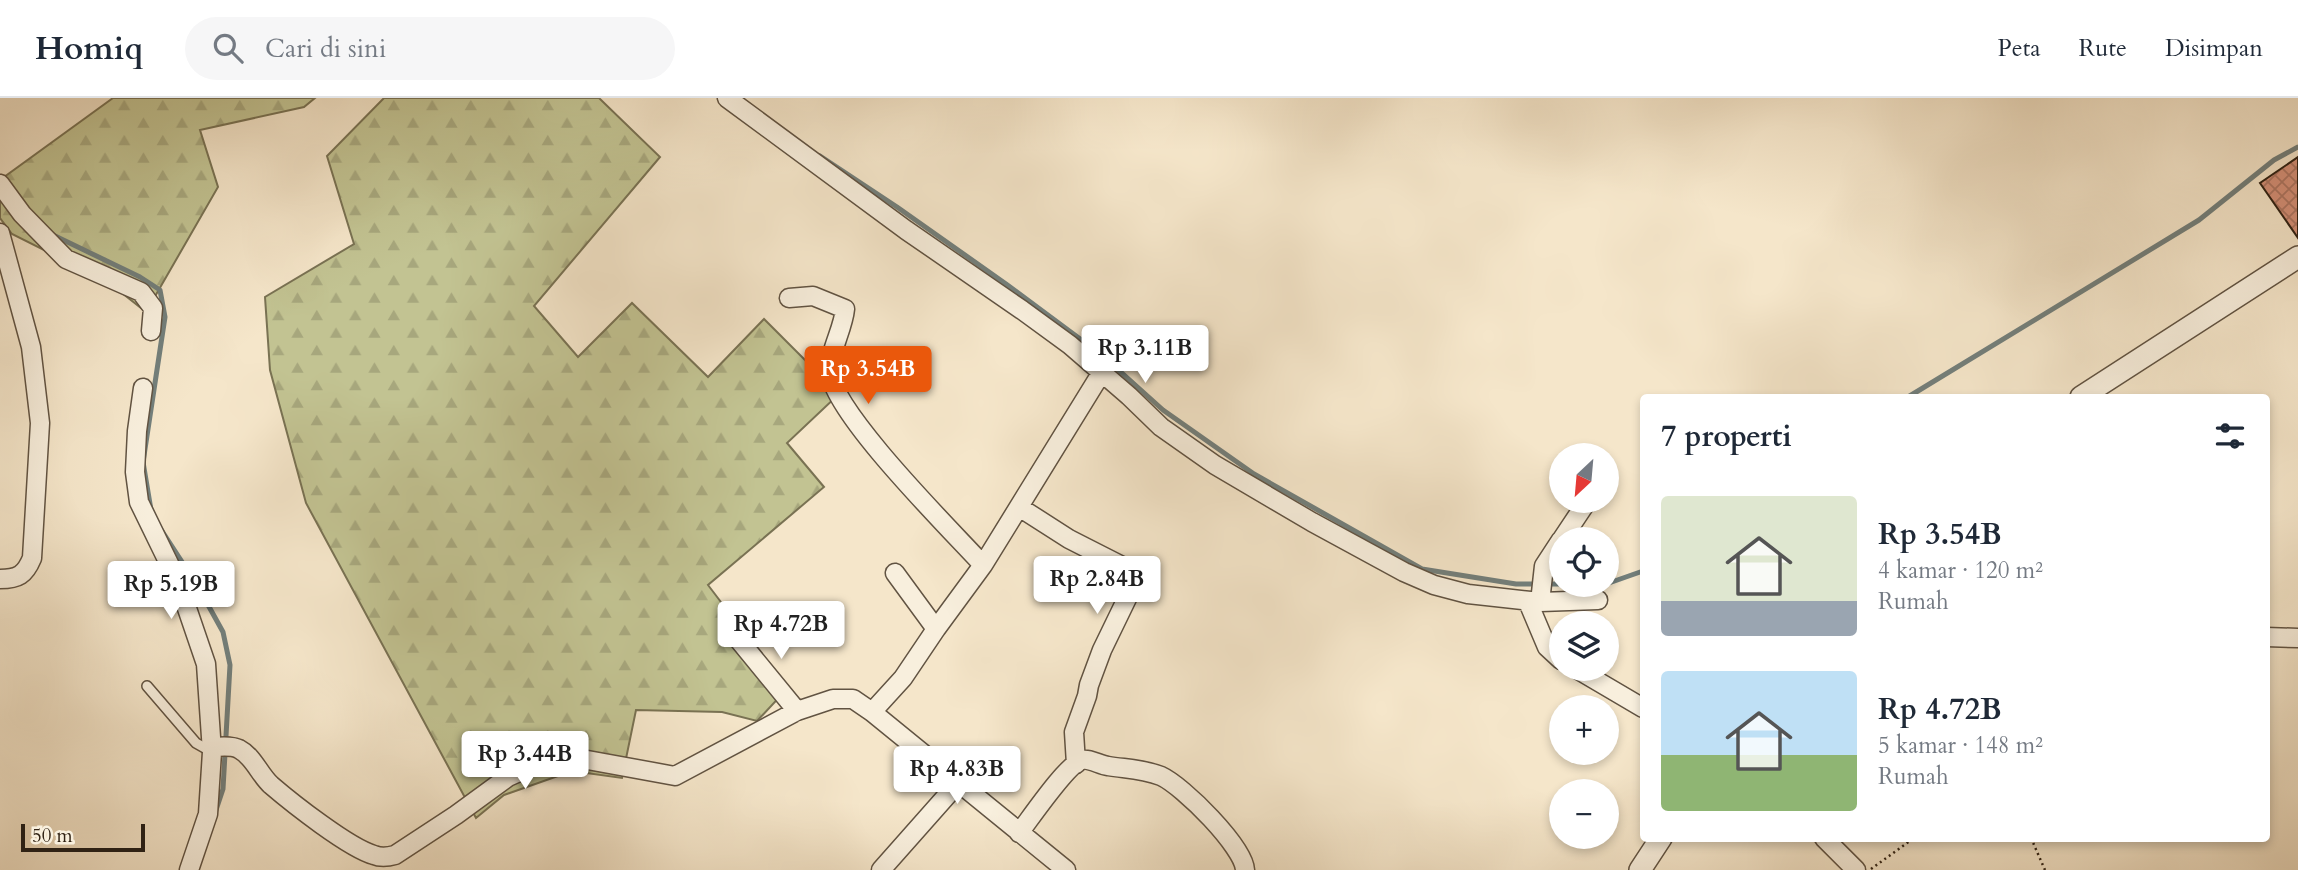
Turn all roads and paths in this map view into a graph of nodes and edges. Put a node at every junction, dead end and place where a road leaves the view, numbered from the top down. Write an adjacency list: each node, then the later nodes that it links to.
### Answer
1 (727, 98): 7 (street)
2 (0, 184): 6 (street)
3 (0, 233): 14 (street)
4 (2296, 263): 9 (street)
5 (789, 298): 12 (street)
6 (150, 331)
7 (1102, 372): 10 (street); 16 (street)
8 (143, 388): 27 (street)
9 (2091, 394)
10 (1019, 507): 12 (street); 28 (street)
11 (1549, 558): 16 (street)
12 (983, 565): 17 (street)
13 (895, 573): 17 (street)
14 (0, 579)
15 (1598, 600): 16 (street)
16 (1536, 601): 21 (street)
17 (936, 629): 26 (street)
18 (734, 634): 25 (street)
19 (2270, 637): 20 (street)
20 (2298, 638)
21 (1549, 648)
22 (1597, 681): 24 (street)
23 (147, 686): 27 (lane)
24 (1640, 706)
25 (797, 711): 26 (street); 27 (street)
26 (872, 712): 29 (street)
27 (219, 748): 35 (street)
28 (1076, 764): 30 (street); 38 (street)
29 (958, 783): 30 (street); 36 (street)
30 (1019, 834): 37 (street)
31 (1658, 842): 39 (street)
32 (1828, 842): 40 (street)
33 (1908, 842): 41 (path)
34 (2033, 842): 42 (path)
35 (189, 870)
36 (881, 870)
37 (1066, 870)
38 (1245, 870)
39 (1640, 870)
40 (1856, 870)
41 (1870, 870)
42 (2045, 870)

